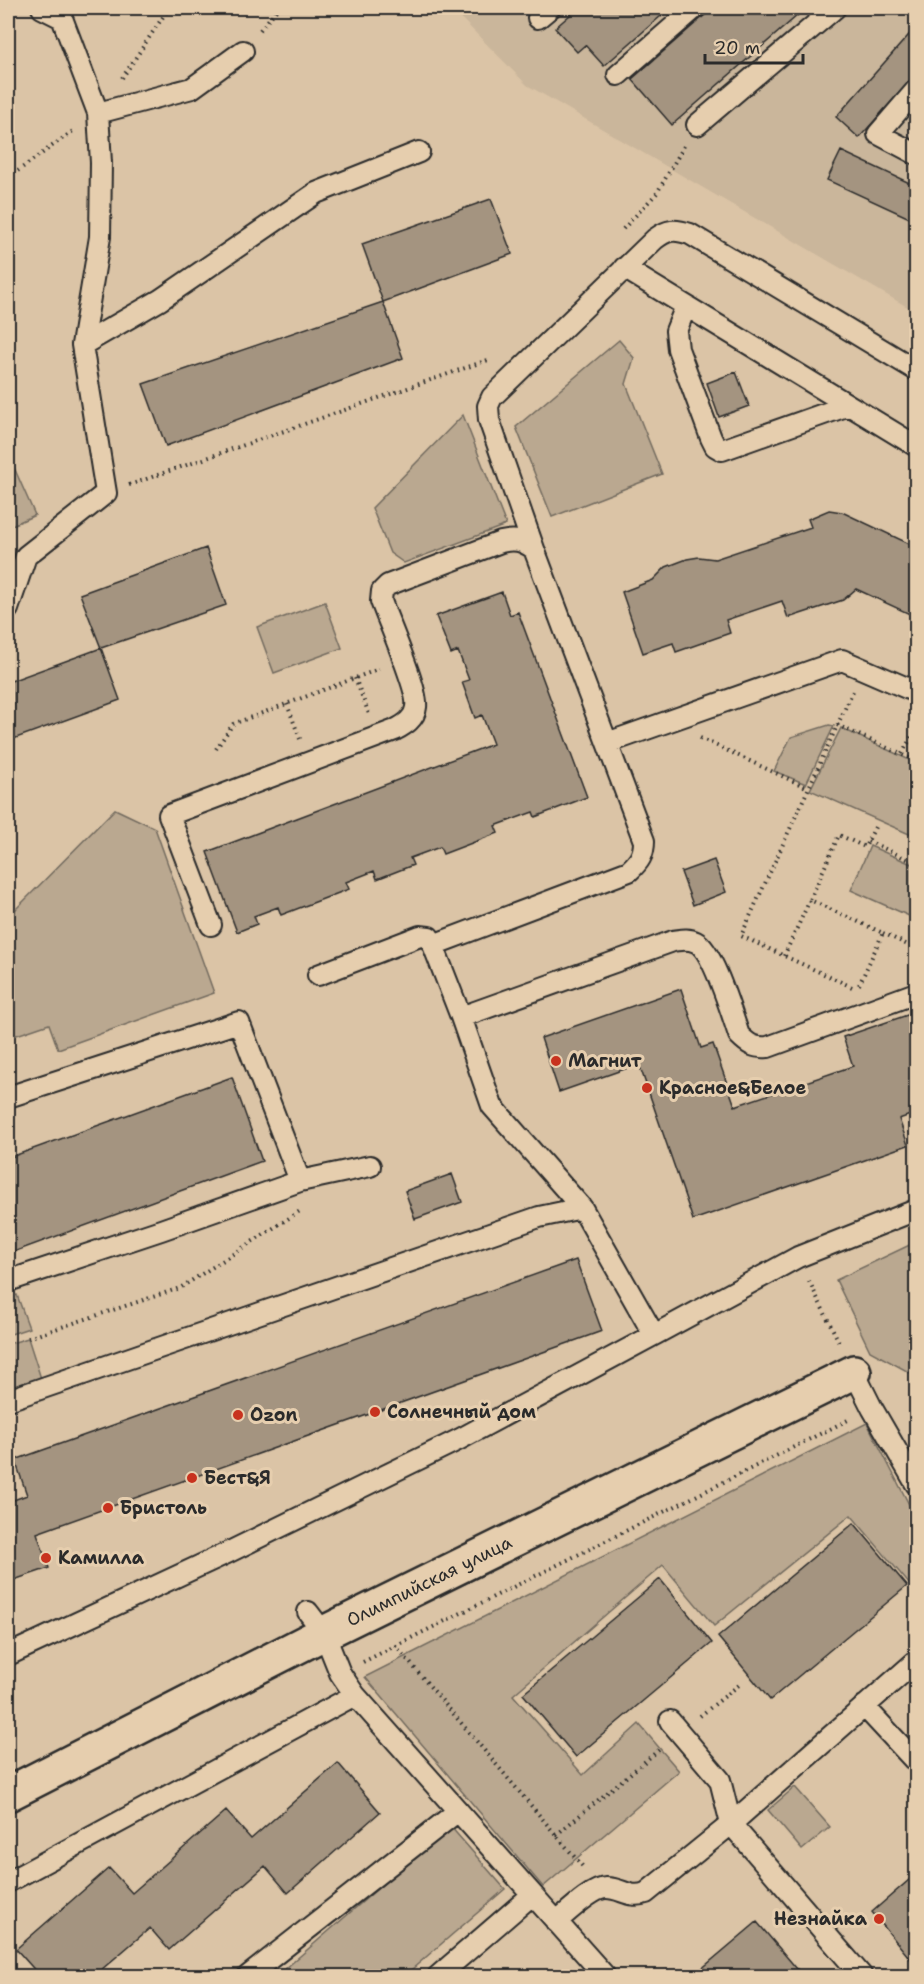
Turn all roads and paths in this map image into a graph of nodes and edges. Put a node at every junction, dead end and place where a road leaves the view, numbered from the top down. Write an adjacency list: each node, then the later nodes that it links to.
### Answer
1 (42, 8): 8 (lane)
2 (169, 8): 8 (path)
3 (695, 8): 6 (lane)
4 (835, 8): 9 (lane)
5 (243, 51): 8 (lane)
6 (618, 75)
7 (916, 90): 11 (lane)
8 (98, 113): 12 (path); 16 (lane)
9 (697, 125): 13 (path)
10 (418, 152): 16 (lane)
11 (916, 154)
12 (8, 178)
13 (618, 235)
14 (624, 268): 15 (lane); 18 (lane); 22 (lane)
15 (686, 306): 19 (lane); 19 (lane)
16 (82, 345): 21 (lane)
17 (497, 357): 21 (path)
18 (916, 370)
19 (849, 405): 20 (lane)
20 (916, 446)
21 (106, 493): 23 (lane)
22 (534, 549): 24 (lane); 33 (lane)
23 (8, 609)
24 (403, 660): 26 (path); 32 (lane)
25 (863, 669): 27 (lane); 29 (lane); 30 (path)
26 (355, 678): 28 (path); 32 (path)
27 (916, 692)
28 (287, 704): 34 (path); 37 (path)
29 (667, 723): 33 (lane); 38 (path)
30 (837, 725): 35 (path); 38 (path)
31 (916, 728): 35 (path)
32 (378, 737): 37 (lane)
33 (607, 743): 45 (lane)
34 (216, 749)
35 (902, 754): 36 (path)
36 (916, 761)
37 (309, 763): 43 (lane)
38 (808, 788): 47 (path)
39 (876, 825): 40 (path)
40 (868, 841): 41 (path); 42 (path)
41 (916, 863)
42 (810, 900): 44 (path); 47 (path)
43 (211, 925)
44 (883, 933): 46 (path); 47 (path)
45 (433, 945): 48 (lane); 50 (lane)
46 (916, 949)
47 (784, 956)
48 (318, 975)
49 (916, 993): 50 (lane)
50 (461, 1017): 54 (lane)
51 (8, 1097): 53 (lane)
52 (370, 1166): 53 (lane)
53 (300, 1181): 58 (lane)
54 (582, 1208): 59 (lane); 62 (lane)
55 (916, 1210): 57 (lane)
56 (300, 1211): 60 (path)
57 (798, 1257): 59 (lane); 61 (path)
58 (8, 1281)
59 (654, 1335): 67 (lane)
60 (28, 1338)
61 (854, 1372): 63 (lane); 65 (street, Олимпийская улица)
62 (8, 1400)
63 (872, 1408): 64 (lane); 66 (path)
64 (916, 1484)
65 (316, 1623): 69 (lane); 75 (street, Олимпийская улица)
66 (395, 1646): 69 (path); 78 (path)
67 (8, 1654)
68 (916, 1661): 72 (lane)
69 (340, 1673): 71 (lane)
70 (739, 1685): 73 (path)
71 (355, 1695): 76 (lane); 80 (lane)
72 (864, 1706): 74 (lane); 77 (lane)
73 (675, 1727): 77 (lane); 78 (path)
74 (916, 1762)
75 (8, 1794)
76 (458, 1811): 81 (lane); 83 (lane)
77 (731, 1824): 82 (lane); 86 (lane)
78 (556, 1834): 79 (path)
79 (585, 1869)
80 (8, 1882)
81 (532, 1895): 82 (lane); 84 (lane)
82 (556, 1922): 85 (lane)
83 (248, 1977)
84 (438, 1977)
85 (605, 1977)
86 (862, 1977)

